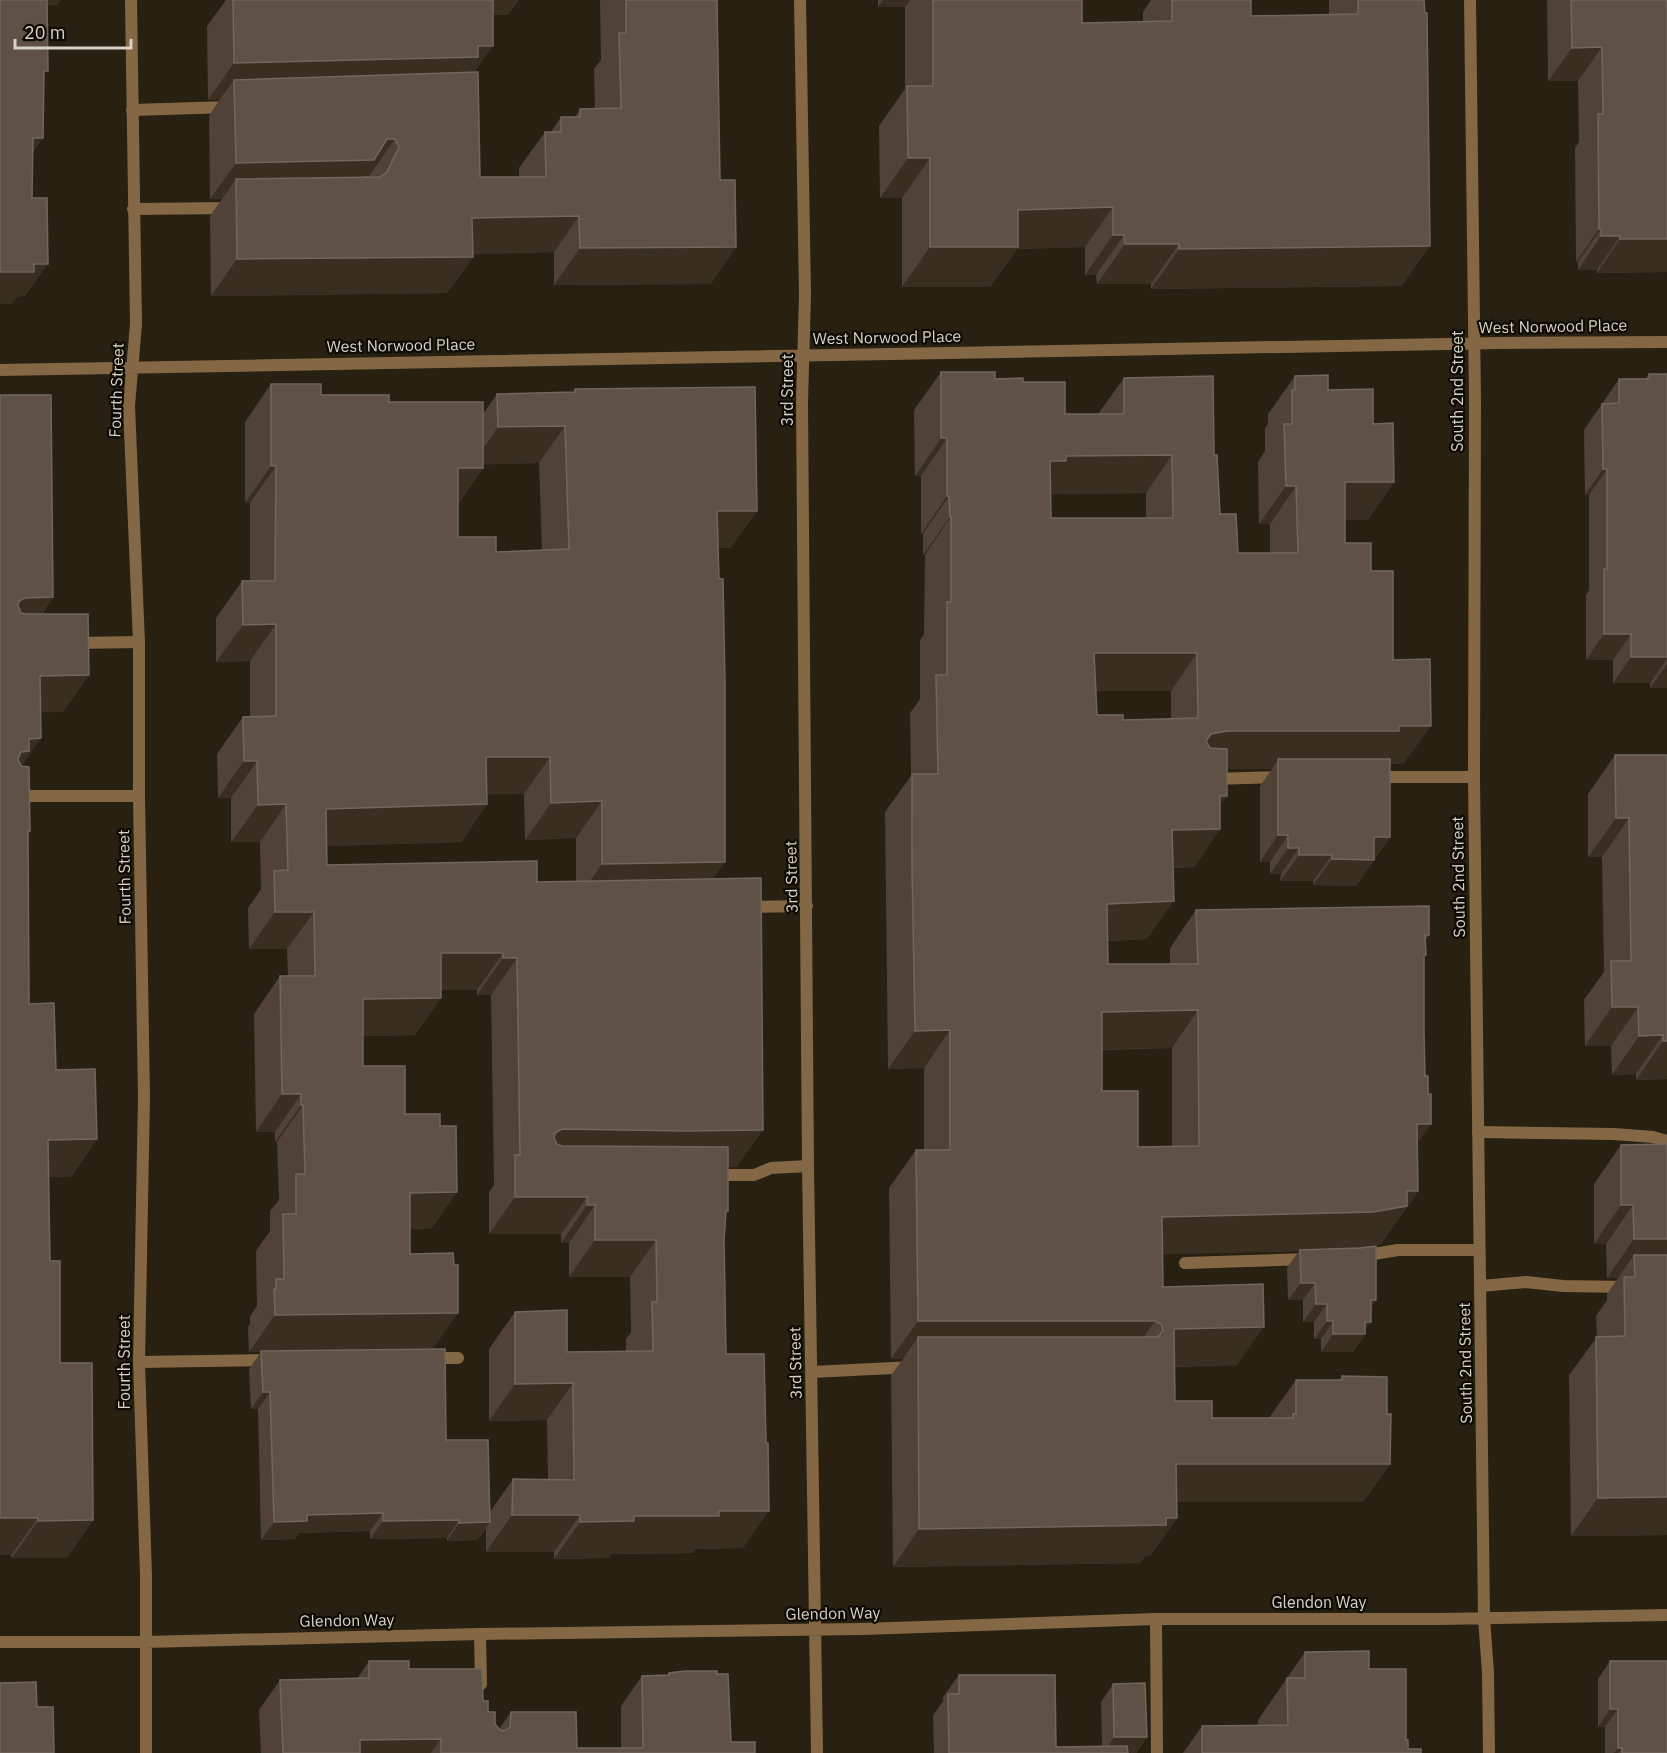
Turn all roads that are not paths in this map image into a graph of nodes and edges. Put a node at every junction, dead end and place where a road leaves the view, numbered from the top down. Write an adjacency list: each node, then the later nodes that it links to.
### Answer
1 (131, 0): 5 (street, Fourth Street)
2 (800, 0): 10 (street, 3rd Street)
3 (1470, 0): 9 (street, South 2nd Street)
4 (238, 107): 5 (street)
5 (132, 110): 7 (street, Fourth Street)
6 (238, 207): 7 (street)
7 (133, 209): 11 (street, Fourth Street)
8 (1667, 342): 9 (street, West Norwood Place)
9 (1474, 344): 10 (street, West Norwood Place); 17 (street, South 2nd Street)
10 (803, 356): 11 (street, West Norwood Place); 21 (street, 3rd Street)
11 (133, 366): 12 (street, West Norwood Place); 13 (street, Fourth Street)
12 (0, 370)
13 (139, 642): 14 (street); 20 (street, Fourth Street)
14 (58, 643)
15 (1293, 777): 18 (street)
16 (1363, 777): 17 (street)
17 (1474, 777): 23 (street, South 2nd Street)
18 (1199, 780)
19 (0, 796): 20 (street)
20 (139, 796): 36 (street, Fourth Street)
21 (807, 906): 22 (street); 25 (street, 3rd Street)
22 (733, 907)
23 (1478, 1132): 24 (street); 27 (street, South 2nd Street)
24 (1667, 1141)
25 (808, 1166): 26 (street); 38 (street, 3rd Street)
26 (694, 1176)
27 (1479, 1250): 28 (street); 31 (street, South 2nd Street)
28 (1347, 1258)
29 (1324, 1259): 30 (street)
30 (1185, 1263)
31 (1481, 1286): 32 (street); 41 (street, South 2nd Street)
32 (1635, 1287)
33 (458, 1358): 34 (street)
34 (423, 1359)
35 (281, 1360): 36 (street)
36 (139, 1362): 45 (street, Fourth Street)
37 (930, 1367): 38 (street)
38 (812, 1372): 42 (street, 3rd Street)
39 (1667, 1615): 41 (street, Glendon Way)
40 (1156, 1618): 41 (street, Glendon Way); 42 (street, Glendon Way); 49 (street)
41 (1484, 1618): 50 (street, South 2nd Street)
42 (815, 1629): 43 (street, Glendon Way); 48 (street, 3rd Street)
43 (480, 1634): 45 (street, Glendon Way); 46 (street)
44 (0, 1642): 45 (street, Glendon Way)
45 (146, 1642): 47 (street, Fourth Street)
46 (481, 1694)
47 (146, 1753)
48 (817, 1753)
49 (1157, 1753)
50 (1489, 1753)

